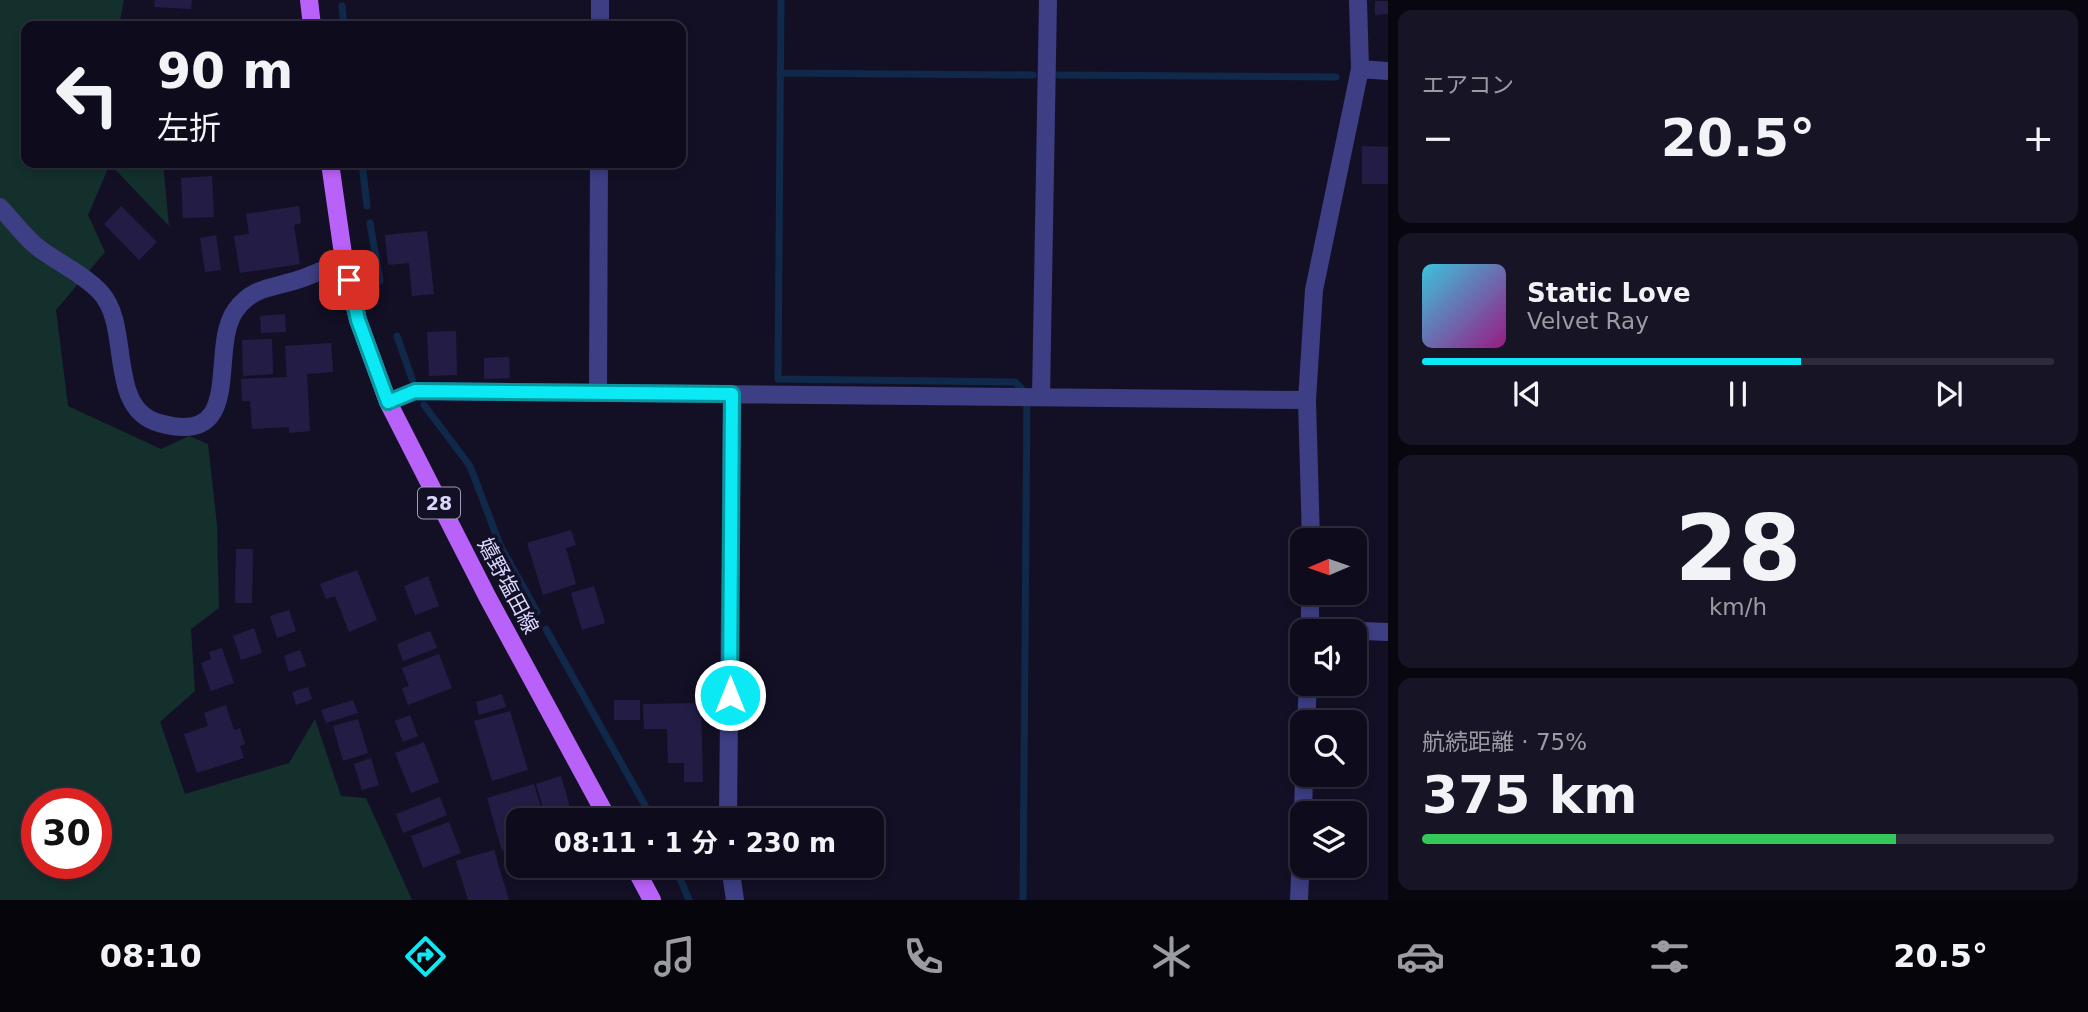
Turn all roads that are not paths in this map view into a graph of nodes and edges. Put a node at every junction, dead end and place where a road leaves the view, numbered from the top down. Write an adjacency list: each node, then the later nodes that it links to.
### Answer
1 (309, 0): 5 (main road)
2 (600, 0): 6 (street)
3 (1048, 0): 15 (street)
4 (1357, 0): 7 (street)
5 (311, 21)
6 (600, 21)
7 (1360, 69): 8 (street); 16 (street)
8 (1388, 71)
9 (331, 168): 12 (main road, 嬉野塩田線 / 28)
10 (599, 168): 13 (street)
11 (0, 207): 12 (street)
12 (344, 261): 17 (main road, 嬉野塩田線 / 28)
13 (598, 393): 14 (street); 17 (street)
14 (732, 394): 15 (street); 22 (street)
15 (1038, 397): 16 (street)
16 (1307, 400): 18 (street)
17 (388, 402): 21 (main road, 嬉野塩田線 / 28)
18 (1311, 528)
19 (1367, 631): 20 (street)
20 (1388, 632)
21 (602, 808)
22 (727, 808)
23 (640, 878): 26 (main road)
24 (732, 878): 27 (street)
25 (1300, 878): 28 (street)
26 (652, 900)
27 (735, 900)
28 (1299, 900)

